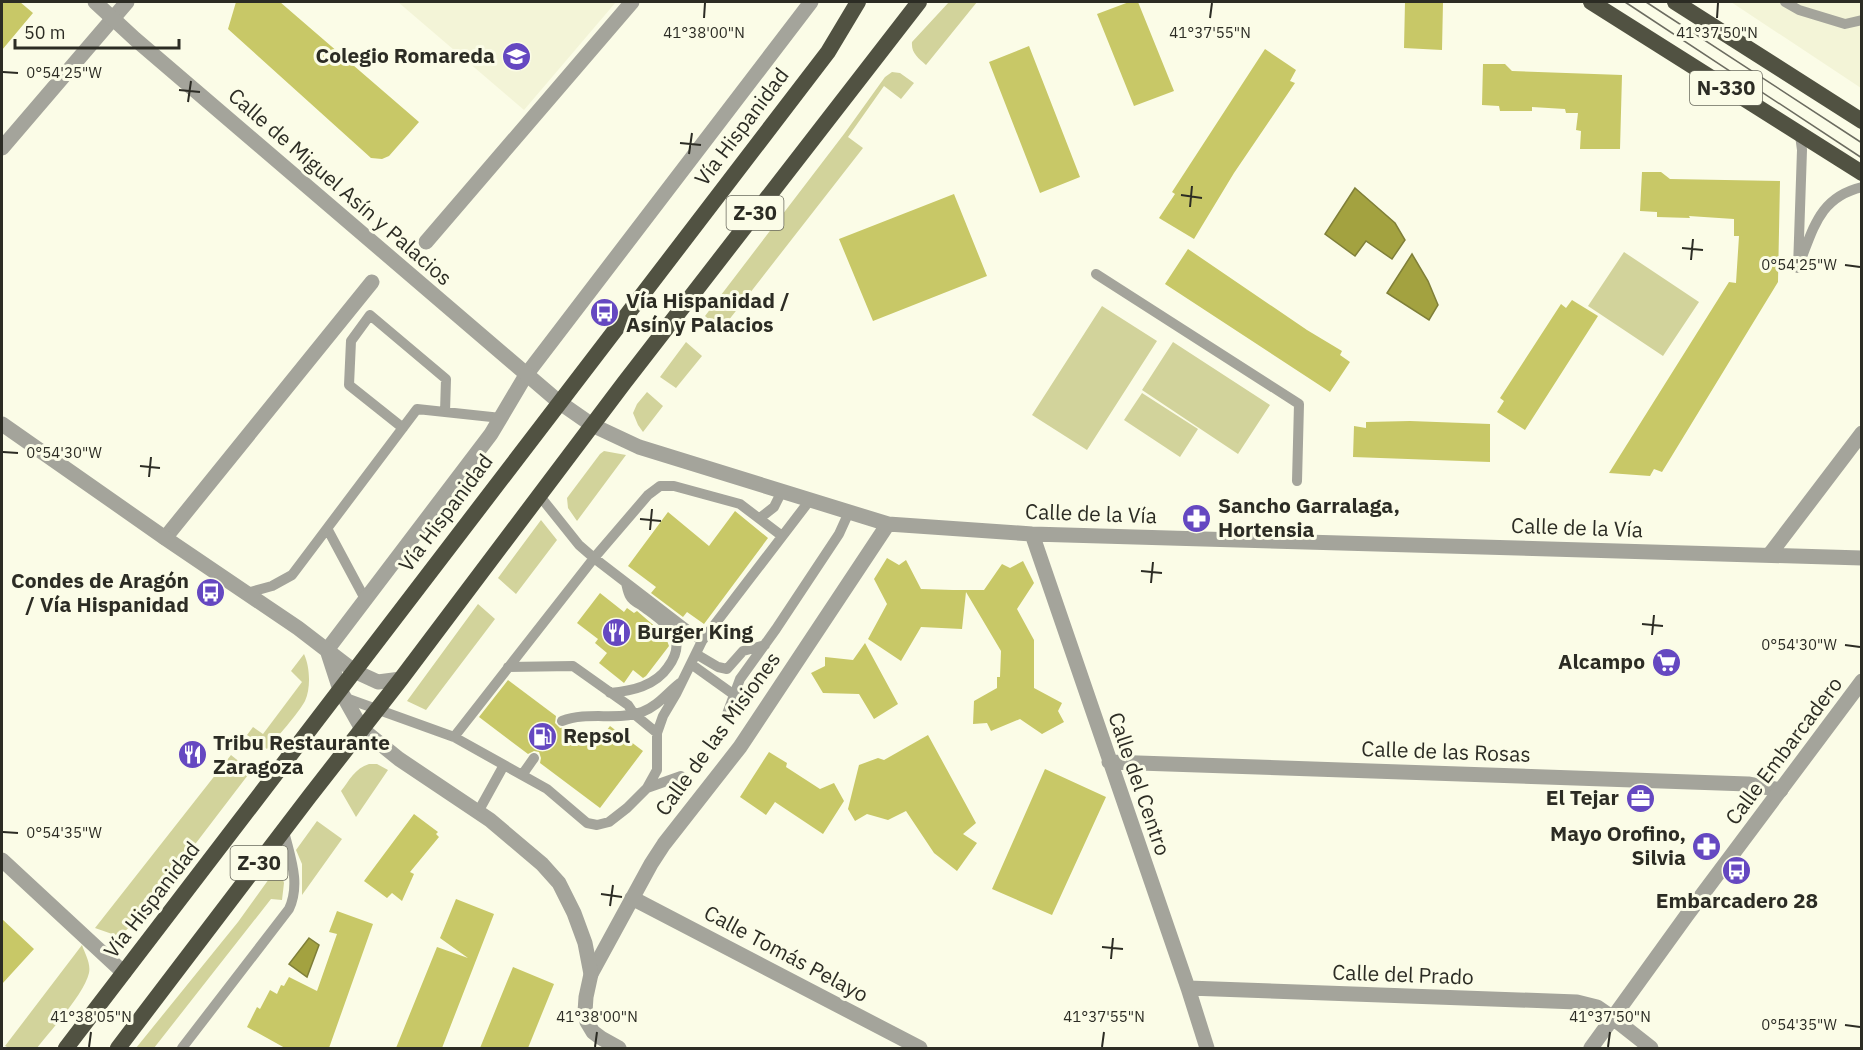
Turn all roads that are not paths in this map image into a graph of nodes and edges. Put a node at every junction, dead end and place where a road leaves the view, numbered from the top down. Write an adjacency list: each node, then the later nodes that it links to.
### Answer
1 (95, 2): 10 (street, Calle de Miguel Asín y Palacios)
2 (127, 2): 10 (street)
3 (632, 2): 17 (street)
4 (812, 2): 20 (street, Vía Hispanidad)
5 (858, 2): 21 (highway, Vía Hispanidad / Z-30)
6 (919, 2): 25 (highway, Z-30)
7 (1590, 2): 13 (highway, N-330)
8 (1675, 2): 12 (highway, N-330)
9 (1785, 2): 11 (lane)
10 (113, 18): 14 (street); 20 (street, Calle de Miguel Asín y Palacios)
11 (1862, 20)
12 (1862, 122)
13 (1800, 135): 15 (highway, N-330); 16 (lane)
14 (2, 148)
15 (1862, 173)
16 (1862, 187)
17 (426, 242)
18 (1096, 274): 28 (lane)
19 (372, 282): 38 (street)
20 (526, 375): 21 (street, Calle de Miguel Asín y Palacios); 23 (street, Vía Hispanidad)
21 (560, 402): 25 (street, Calle de la Vía); 50 (highway, Vía Hispanidad / Z-30)
22 (445, 412): 23 (lane); 26 (lane); 26 (lane)
23 (501, 418): 44 (street, Vía Hispanidad)
24 (2, 424): 38 (street)
25 (592, 425): 29 (street, Calle de la Vía); 30 (highway, Z-30)
26 (403, 428): 35 (lane)
27 (1862, 433): 39 (street)
28 (1297, 481)
29 (782, 491): 31 (street, Calle de la Vía); 33 (lane)
30 (540, 495): 40 (lane); 51 (highway, Z-30)
31 (810, 500): 32 (street, Calle de la Vía); 37 (lane)
32 (849, 512): 34 (street, Calle de la Vía); 46 (lane)
33 (760, 518): 37 (lane); 40 (lane)
34 (888, 524): 36 (street, Calle de la Vía); 74 (street, Calle de las Misiones)
35 (328, 530): 43 (lane); 44 (lane)
36 (1032, 534): 39 (street, Calle de la Vía); 65 (street, Calle del Centro)
37 (782, 536): 45 (lane)
38 (165, 538): 43 (street)
39 (1770, 554): 41 (street, Calle de la Vía)
40 (594, 558): 42 (lane); 49 (lane)
41 (1862, 558)
42 (626, 583): 45 (lane); 55 (lane)
43 (247, 593): 47 (street)
44 (365, 599): 47 (street, Vía Hispanidad)
45 (702, 641): 48 (lane)
46 (765, 645): 48 (lane); 56 (lane)
47 (327, 650): 50 (street); 54 (street)
48 (693, 659): 52 (lane); 56 (lane)
49 (508, 667): 55 (lane); 63 (lane)
50 (354, 671): 51 (street); 54 (highway, Vía Hispanidad / Z-30)
51 (401, 679): 57 (highway, Z-30)
52 (682, 681): 58 (lane); 62 (lane)
53 (1862, 681): 70 (street, Calle Embarcadero)
54 (341, 693): 57 (lane); 61 (street); 75 (highway, Vía Hispanidad / Z-30)
55 (610, 693): 58 (lane)
56 (733, 694): 59 (lane)
57 (377, 711): 61 (highway, Z-30); 63 (lane)
58 (634, 714): 60 (lane); 62 (lane)
59 (727, 714)
60 (562, 721)
61 (362, 729): 71 (street); 72 (highway, Z-30)
62 (657, 733): 69 (lane)
63 (454, 737): 66 (lane)
64 (534, 758): 67 (lane)
65 (1109, 762): 70 (street, Calle de las Rosas); 77 (street, Calle del Centro)
66 (504, 765): 67 (lane); 71 (lane)
67 (522, 775): 69 (lane)
68 (681, 776): 69 (lane)
69 (647, 788)
70 (1781, 790): 78 (street, Calle Embarcadero)
71 (478, 812): 76 (street)
72 (284, 831): 80 (highway, Z-30); 81 (lane)
73 (2, 860): 75 (street)
74 (632, 898): 76 (street, Calle de las Misiones); 83 (street, Calle Tomás Pelayo)
75 (124, 973): 79 (highway, Vía Hispanidad / Z-30)
76 (591, 974): 82 (street)
77 (1188, 988): 78 (street, Calle del Prado); 84 (street, Calle del Centro)
78 (1613, 1018): 85 (street, Calle Embarcadero); 86 (street, Calle del Prado)
79 (66, 1048)
80 (118, 1048)
81 (182, 1048)
82 (619, 1048)
83 (920, 1048)
84 (1207, 1048)
85 (1591, 1048)
86 (1651, 1048)

